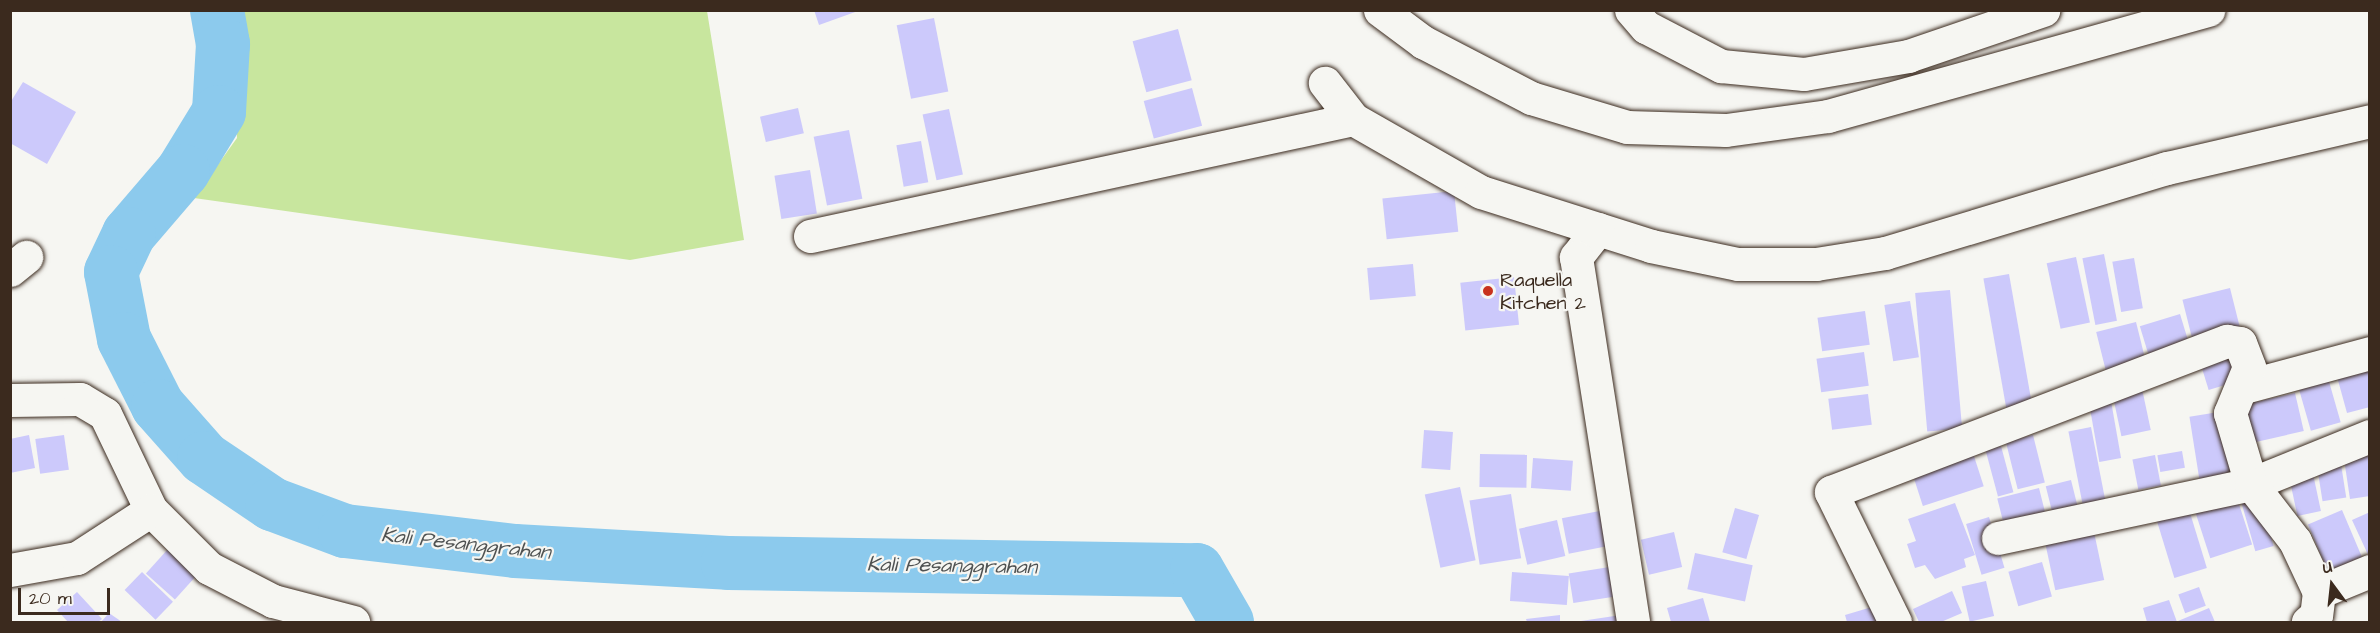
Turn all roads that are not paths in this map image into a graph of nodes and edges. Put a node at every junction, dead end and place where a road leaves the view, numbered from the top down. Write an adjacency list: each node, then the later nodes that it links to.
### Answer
1 (1380, 10): 4 (main road)
2 (1631, 10): 3 (main road)
3 (2043, 10)
4 (2208, 10)
5 (1325, 83): 6 (main road)
6 (1353, 119): 8 (main road); 9 (main road)
7 (2370, 121): 8 (main road)
8 (1598, 229): 22 (main road)
9 (810, 236)
10 (2370, 353): 11 (main road)
11 (2244, 387): 14 (main road); 23 (main road)
12 (10, 400): 15 (main road)
13 (2370, 436): 14 (main road)
14 (2251, 484): 16 (main road); 19 (main road)
15 (151, 510): 17 (main road); 20 (main road)
16 (1998, 538)
17 (10, 570)
18 (2370, 571): 19 (main road)
19 (2319, 592): 24 (main road)
20 (263, 612): 21 (main road)
21 (353, 622)
22 (1633, 622)
23 (1895, 622)
24 (2308, 622)

